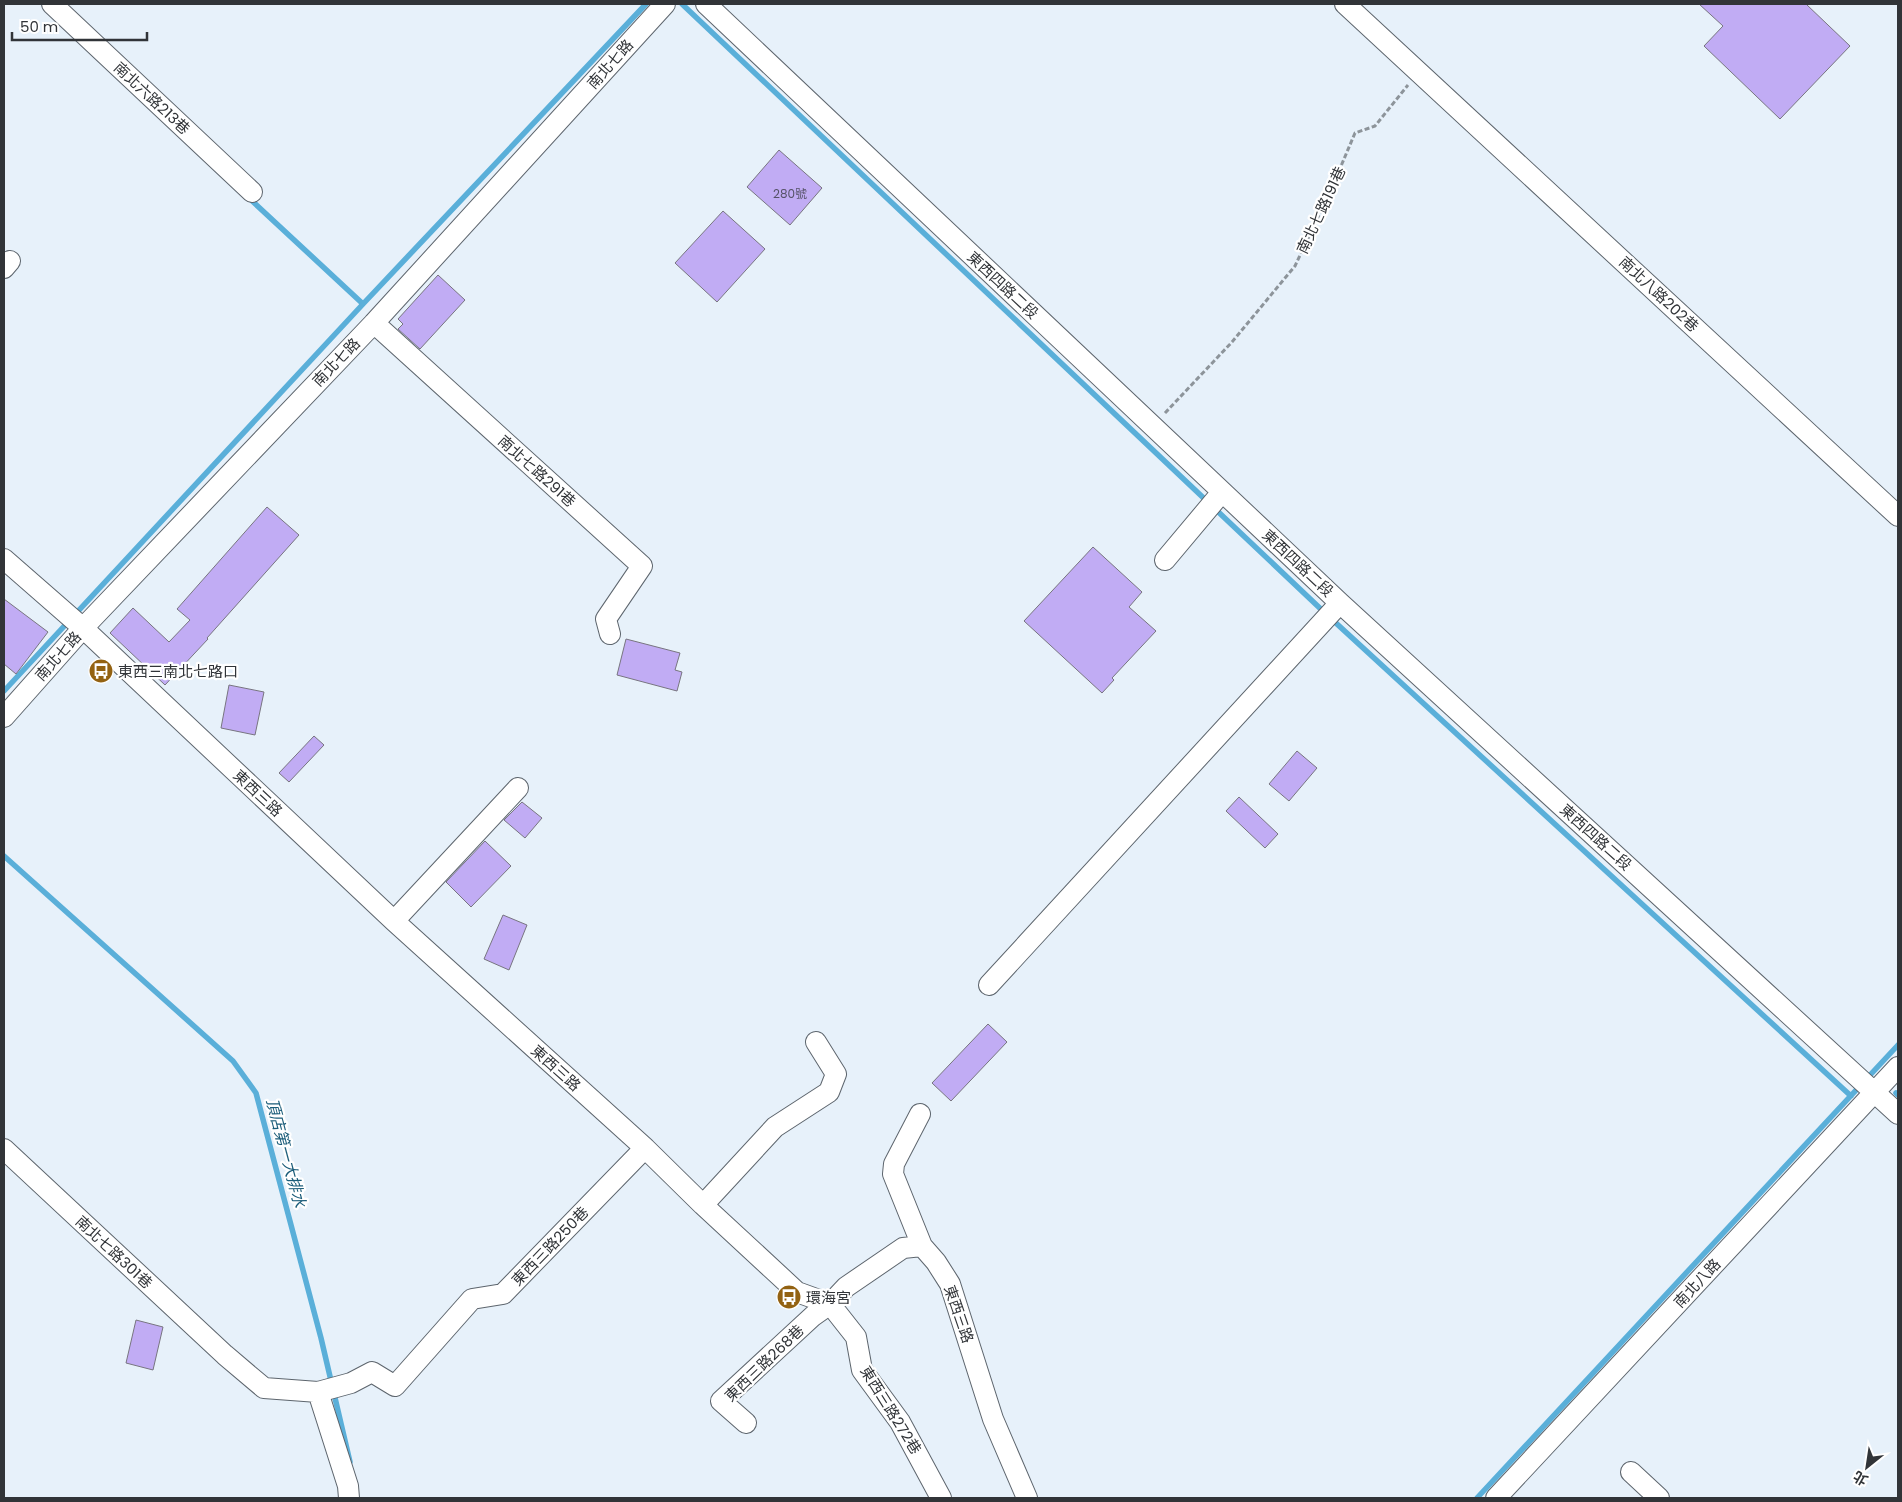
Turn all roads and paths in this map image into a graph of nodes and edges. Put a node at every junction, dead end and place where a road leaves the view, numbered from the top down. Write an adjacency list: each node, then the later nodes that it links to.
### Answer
1 (52, 4): 6 (street, 南北六路213巷)
2 (665, 4): 7 (street, 南北七路)
3 (706, 4): 8 (street, 東西四路二段)
4 (1346, 4): 5 (street)
5 (1420, 71): 8 (path, 南北七路191巷); 10 (street, 南北八路202巷)
6 (252, 192)
7 (374, 323): 14 (street, 南北七路); 15 (street, 南北七路291巷)
8 (1152, 426): 9 (street, 東西四路二段)
9 (1222, 492): 12 (street); 13 (street, 東西四路二段)
10 (1898, 516)
11 (4, 559): 14 (street, 東西三路)
12 (1165, 560)
13 (1340, 603): 19 (street); 22 (street, 東西四路二段)
14 (83, 628): 16 (street, 南北七路); 18 (street, 東西三路)
15 (610, 634)
16 (4, 717)
17 (518, 788): 18 (street)
18 (394, 921): 25 (street, 東西三路)
19 (989, 985)
20 (816, 1042): 27 (street)
21 (1898, 1067): 22 (street, 南北八路)
22 (1875, 1092): 24 (street, 東西四路二段); 37 (street, 南北八路)
23 (920, 1114): 28 (street, 東西三路)
24 (1898, 1114)
25 (645, 1148): 27 (street, 東西三路); 31 (street, 東西三路250巷)
26 (4, 1149): 30 (street, 南北七路301巷)
27 (702, 1205): 29 (street, 東西三路)
28 (922, 1246): 29 (street); 36 (street, 東西三路)
29 (830, 1304): 32 (street, 東西三路268巷); 35 (street, 東西三路272巷)
30 (225, 1355): 31 (street, 東西三路250巷)
31 (318, 1392): 34 (street)
32 (746, 1423)
33 (1631, 1472): 38 (street)
34 (349, 1498)
35 (941, 1498)
36 (1026, 1498)
37 (1496, 1498)
38 (1659, 1498)

